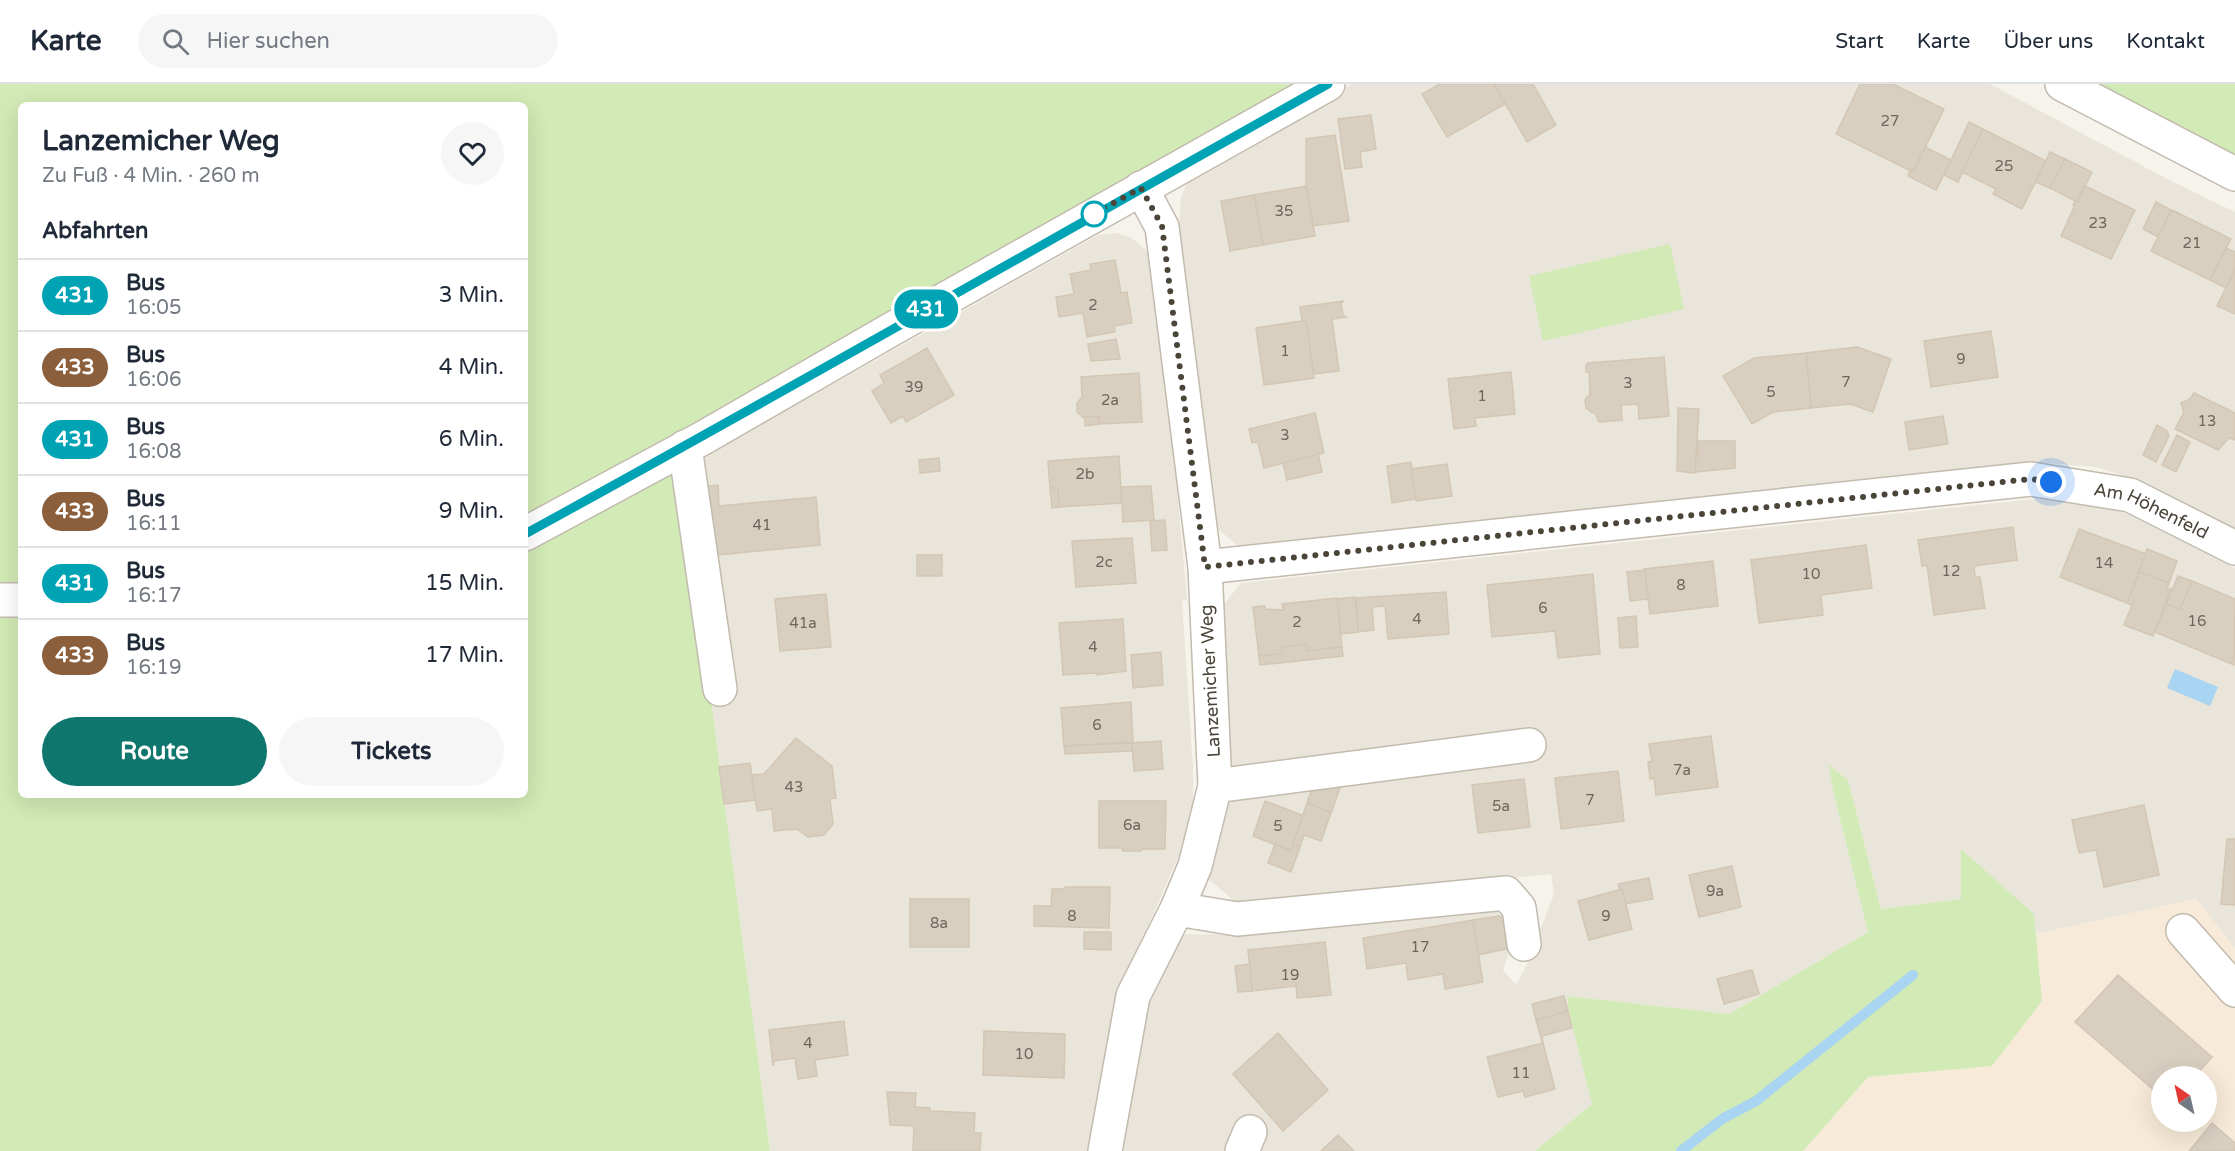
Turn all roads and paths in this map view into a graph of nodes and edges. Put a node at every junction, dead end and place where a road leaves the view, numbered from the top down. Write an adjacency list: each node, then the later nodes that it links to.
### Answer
1 (1328, 84): 4 (street)
2 (2062, 84): 3 (street)
3 (2235, 174)
4 (1141, 188): 5 (street); 8 (street, Lanzemicher Weg)
5 (685, 447): 6 (street); 11 (street)
6 (528, 532)
7 (2235, 548): 8 (street, Am Höhenfeld)
8 (1205, 567): 13 (street, Lanzemicher Weg)
9 (0, 600): 10 (street)
10 (18, 600)
11 (720, 689)
12 (1529, 745): 13 (street)
13 (1215, 786): 14 (street, Lanzemicher Weg)
14 (1177, 909): 16 (street); 18 (street, Lanzemicher Weg)
15 (2183, 932): 17 (street)
16 (1524, 944)
17 (2235, 990)
18 (1105, 1151)

